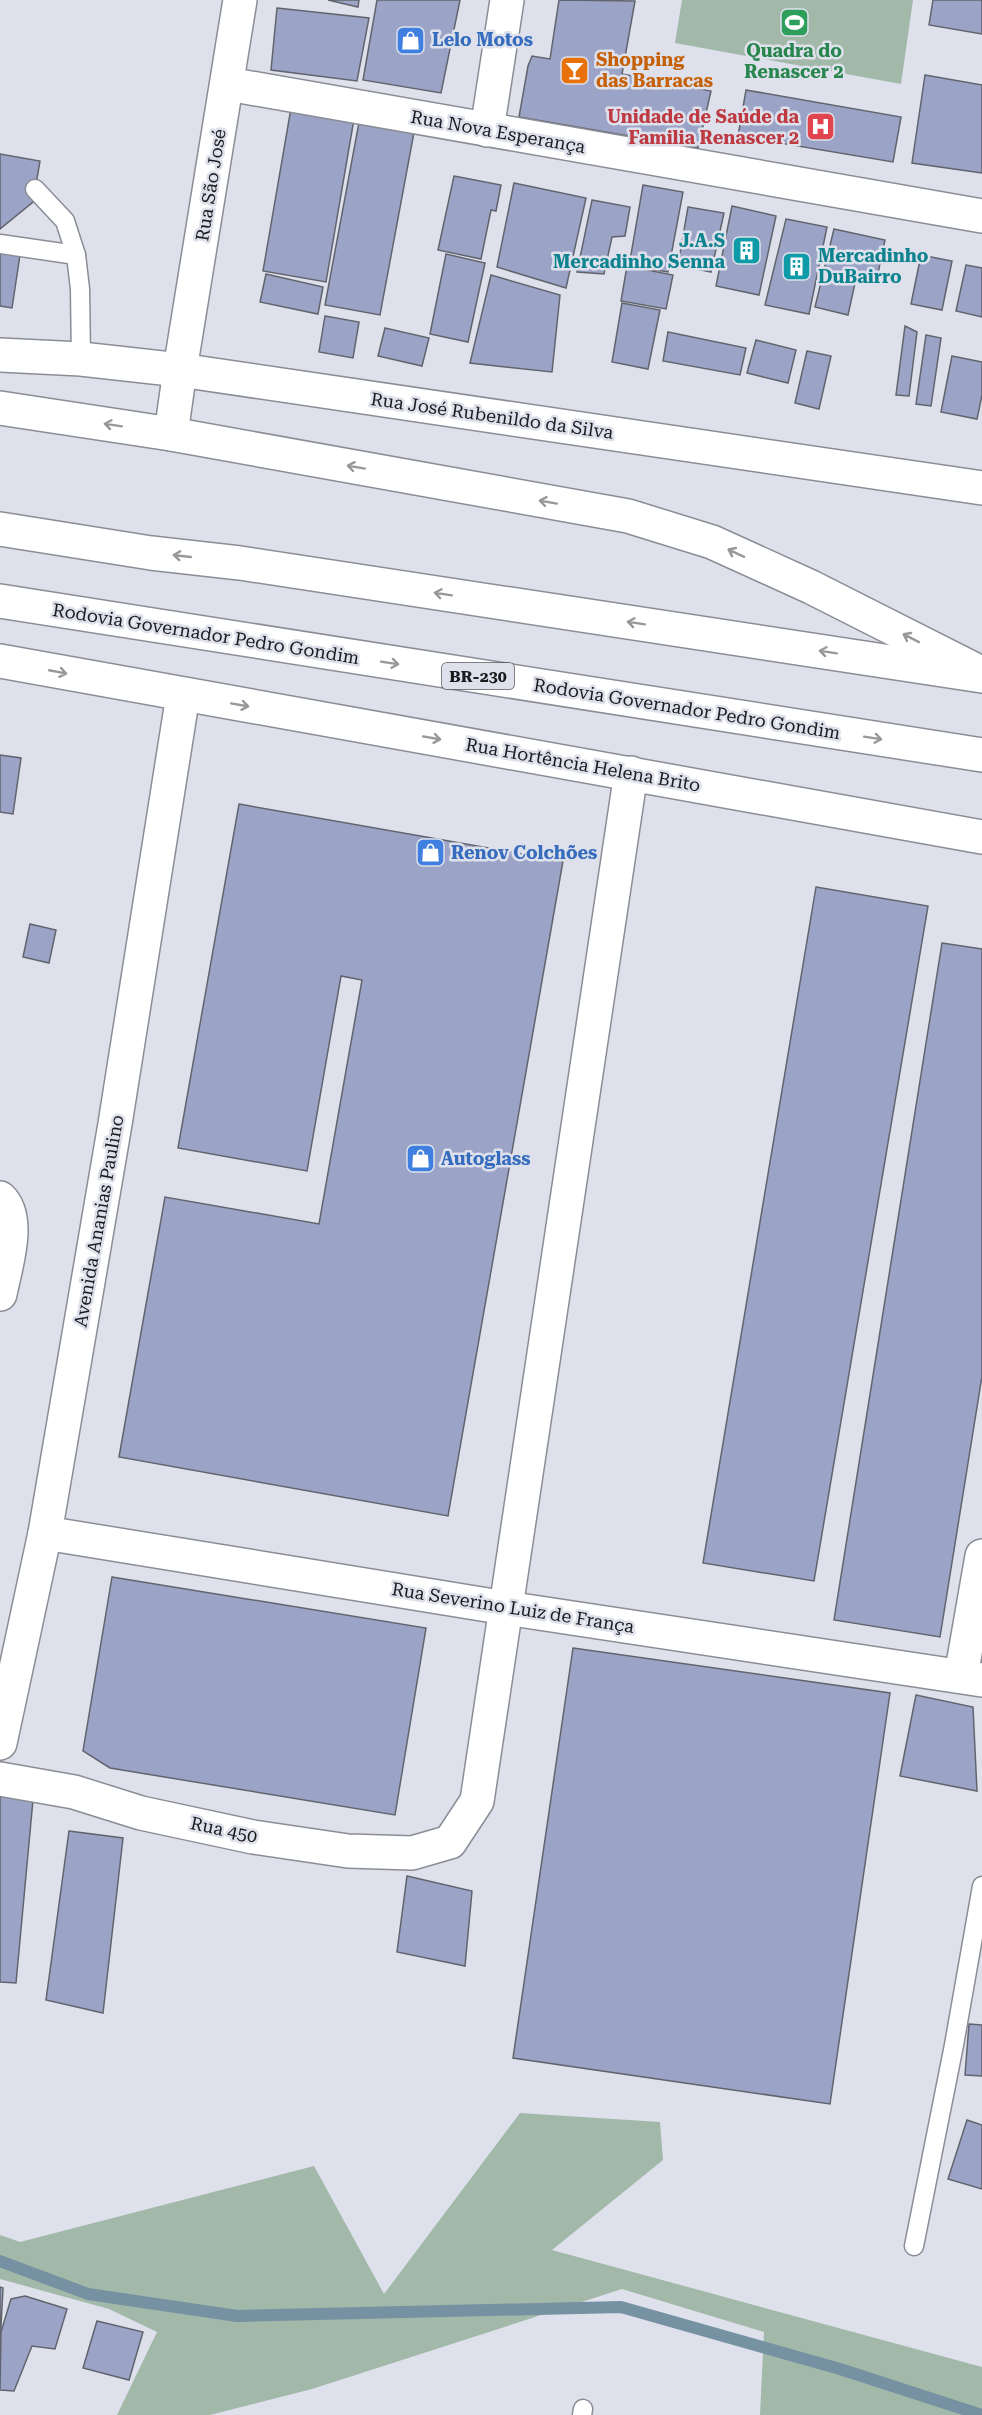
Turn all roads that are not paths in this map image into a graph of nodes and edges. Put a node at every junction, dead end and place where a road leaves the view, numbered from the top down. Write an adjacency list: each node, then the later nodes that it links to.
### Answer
1 (240, 0): 3 (main road, Rua São José)
2 (507, 0): 4 (main road)
3 (228, 84): 4 (main road, Rua Nova Esperança); 11 (main road, Rua São José)
4 (487, 130): 6 (main road, Rua Nova Esperança)
5 (35, 189): 8 (lane)
6 (982, 216)
7 (0, 244): 8 (lane)
8 (76, 255): 10 (lane)
9 (0, 355): 10 (main road, Rua José Rubenildo da Silva)
10 (81, 359): 11 (main road, Rua José Rubenildo da Silva)
11 (180, 370): 13 (main road, Rua São José); 14 (main road, Rua José Rubenildo da Silva)
12 (0, 408): 13 (main road, one-way to 12)
13 (171, 434): 18 (main road, one-way to 13)
14 (982, 488)
15 (0, 529): 18 (main road, one-way to 15)
16 (0, 601): 20 (main road, Rodovia Governador Pedro Gondim / BR-230, one-way to 20)
17 (0, 661): 19 (main road, Rua Hortência Helena Brito, one-way to 19)
18 (978, 675)
19 (183, 695): 21 (main road, Rua Hortência Helena Brito, one-way to 21); 25 (main road, Avenida Ananias Paulino)
20 (969, 753)
21 (631, 773): 22 (main road, Rua Hortência Helena Brito); 27 (main road)
22 (982, 837)
23 (0, 1198): 24 (main road)
24 (0, 1294)
25 (45, 1533): 27 (main road, Rua Severino Luiz de França); 29 (main road, Avenida Ananias Paulino)
26 (982, 1556): 28 (main road)
27 (506, 1608): 28 (main road, Rua Severino Luiz de França); 30 (main road, Rua 450)
28 (971, 1678)
29 (0, 1743)
30 (0, 1779)
31 (982, 1886): 32 (lane)
32 (914, 2246)

